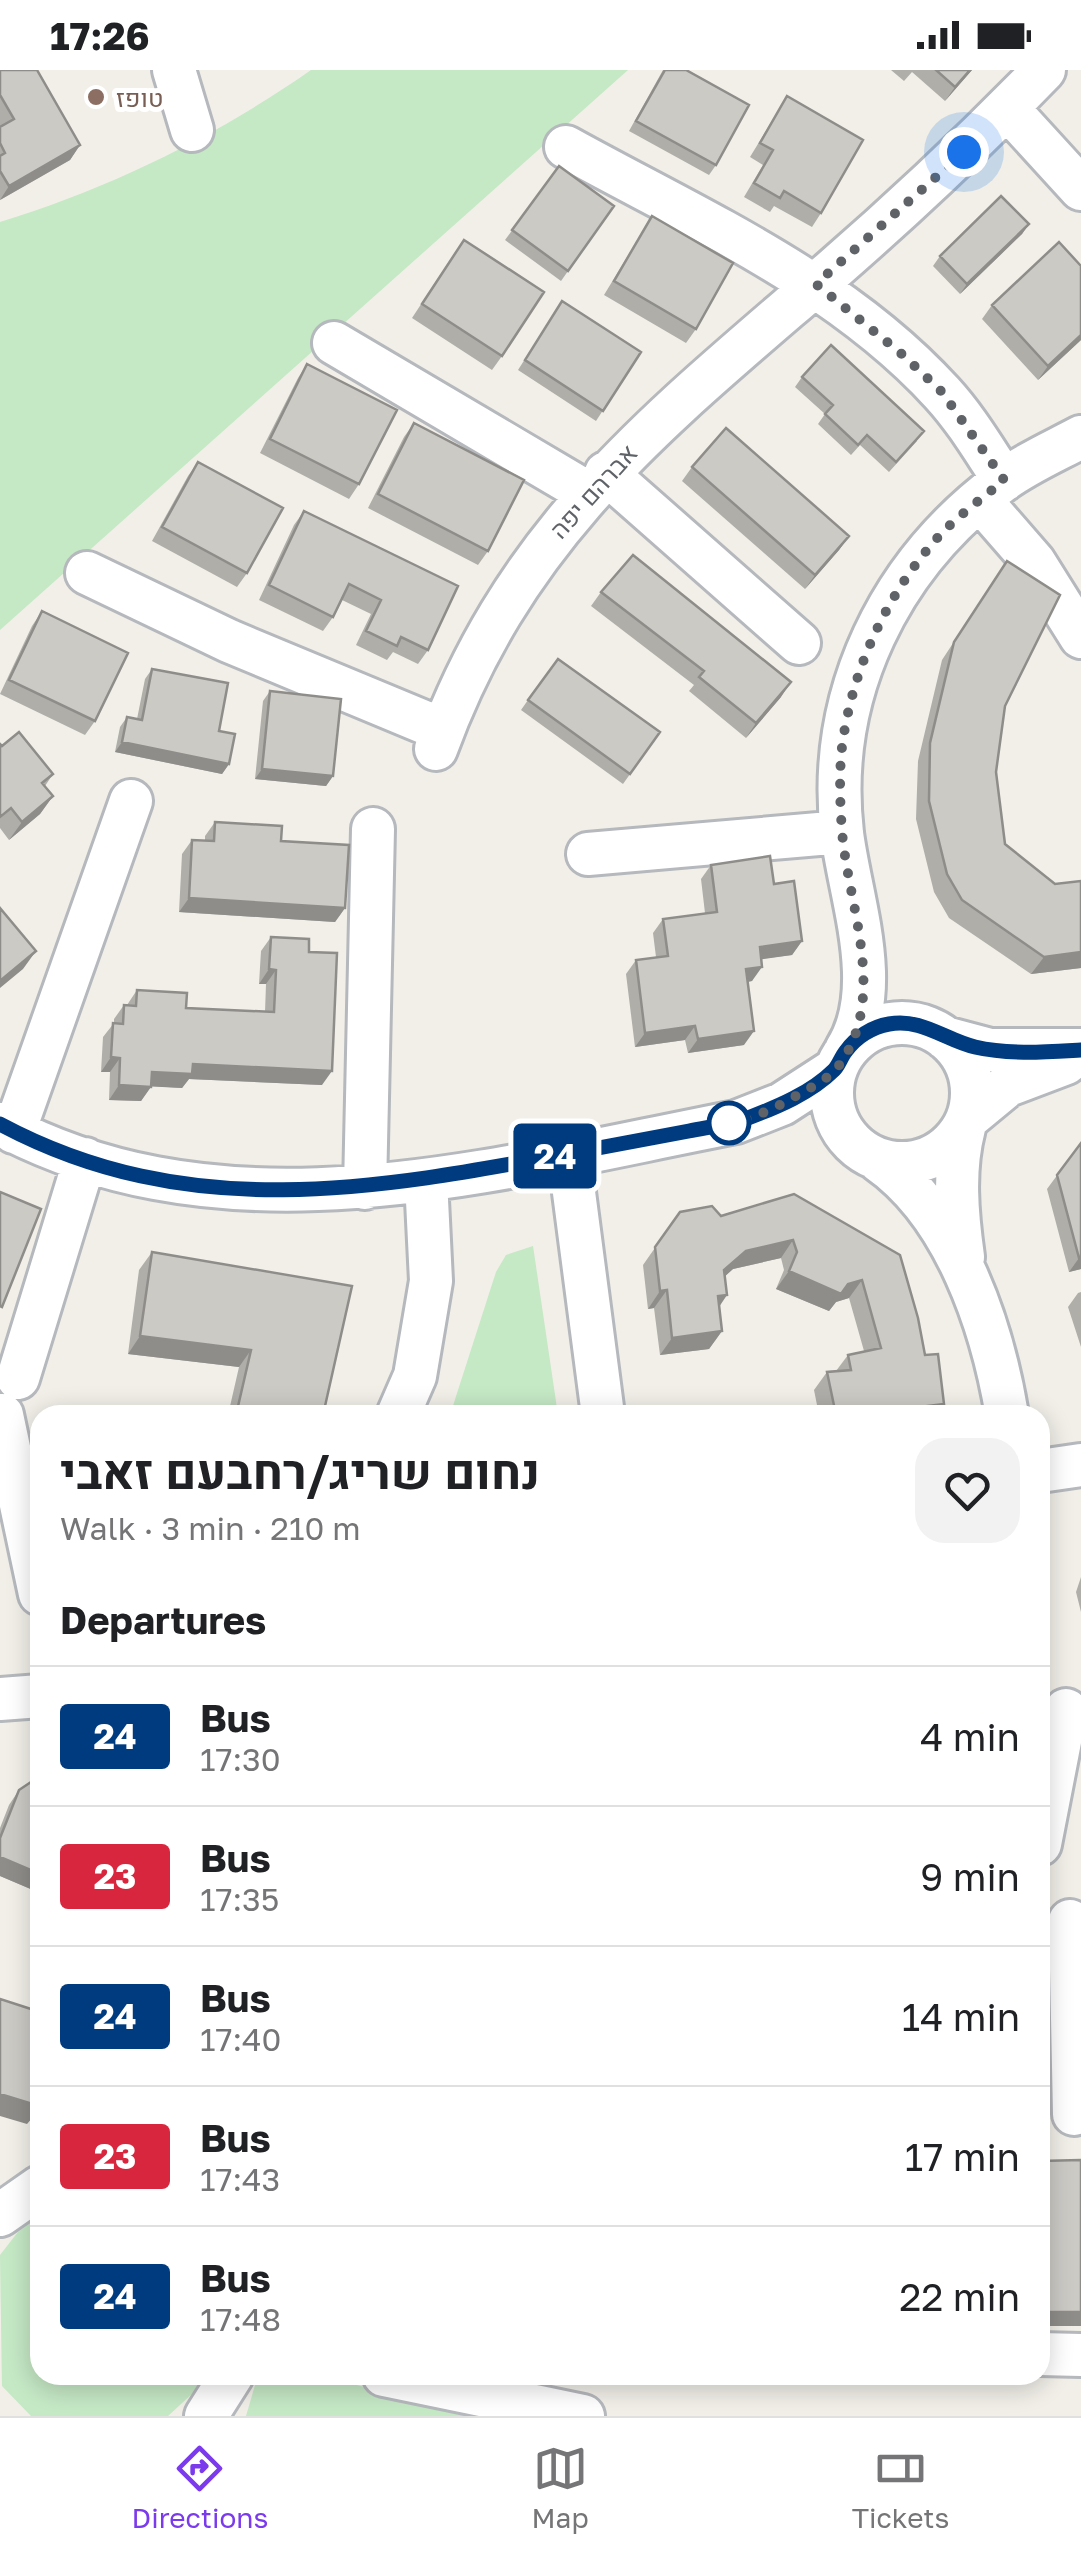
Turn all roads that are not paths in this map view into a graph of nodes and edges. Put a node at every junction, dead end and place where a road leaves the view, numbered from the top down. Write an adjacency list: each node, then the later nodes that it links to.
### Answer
1 (174, 70): 4 (street)
2 (1044, 70): 3 (street, אברהם יפה)
3 (1007, 108): 6 (street); 7 (street, אברהם יפה)
4 (192, 130)
5 (566, 147): 7 (street)
6 (1081, 189)
7 (816, 284): 10 (street, אברהם יפה); 11 (street)
8 (334, 343): 10 (street)
9 (1081, 437): 11 (street)
10 (597, 483): 12 (street, אברהם יפה); 14 (street)
11 (992, 490): 13 (street); 17 (street)
12 (87, 574)
13 (1081, 637)
14 (799, 643)
15 (131, 801): 26 (street)
16 (373, 830): 31 (street)
17 (842, 832): 18 (street); 19 (street)
18 (588, 854)
19 (860, 920): 20 (street); 23 (street)
20 (936, 1032): 21 (street); 23 (street); 25 (street)
21 (1081, 1050)
22 (1081, 1058): 25 (street)
23 (841, 1059): 24 (street); 28 (street)
24 (736, 1122): 27 (street); 28 (street)
25 (966, 1123): 28 (street); 32 (street)
26 (7, 1128): 29 (street)
27 (569, 1154): 30 (street); 35 (street)
28 (868, 1154): 32 (street)
29 (86, 1159): 31 (street); 33 (street)
30 (426, 1180): 31 (street); 34 (street)
31 (364, 1188)
32 (968, 1282): 36 (street)
33 (10, 1397): 39 (street)
34 (402, 1405)
35 (602, 1405)
36 (1004, 1405)
37 (1081, 1465): 38 (street)
38 (1050, 1470)
39 (30, 1528)
40 (30, 1697): 41 (street)
41 (0, 1700)
42 (1062, 1708): 43 (street)
43 (1050, 1782)
44 (1070, 1921): 45 (street)
45 (1065, 2114)
46 (1050, 2354): 47 (street)
47 (1081, 2355)
48 (226, 2385): 50 (street)
49 (433, 2385): 51 (street)
50 (206, 2416)
51 (584, 2416)

